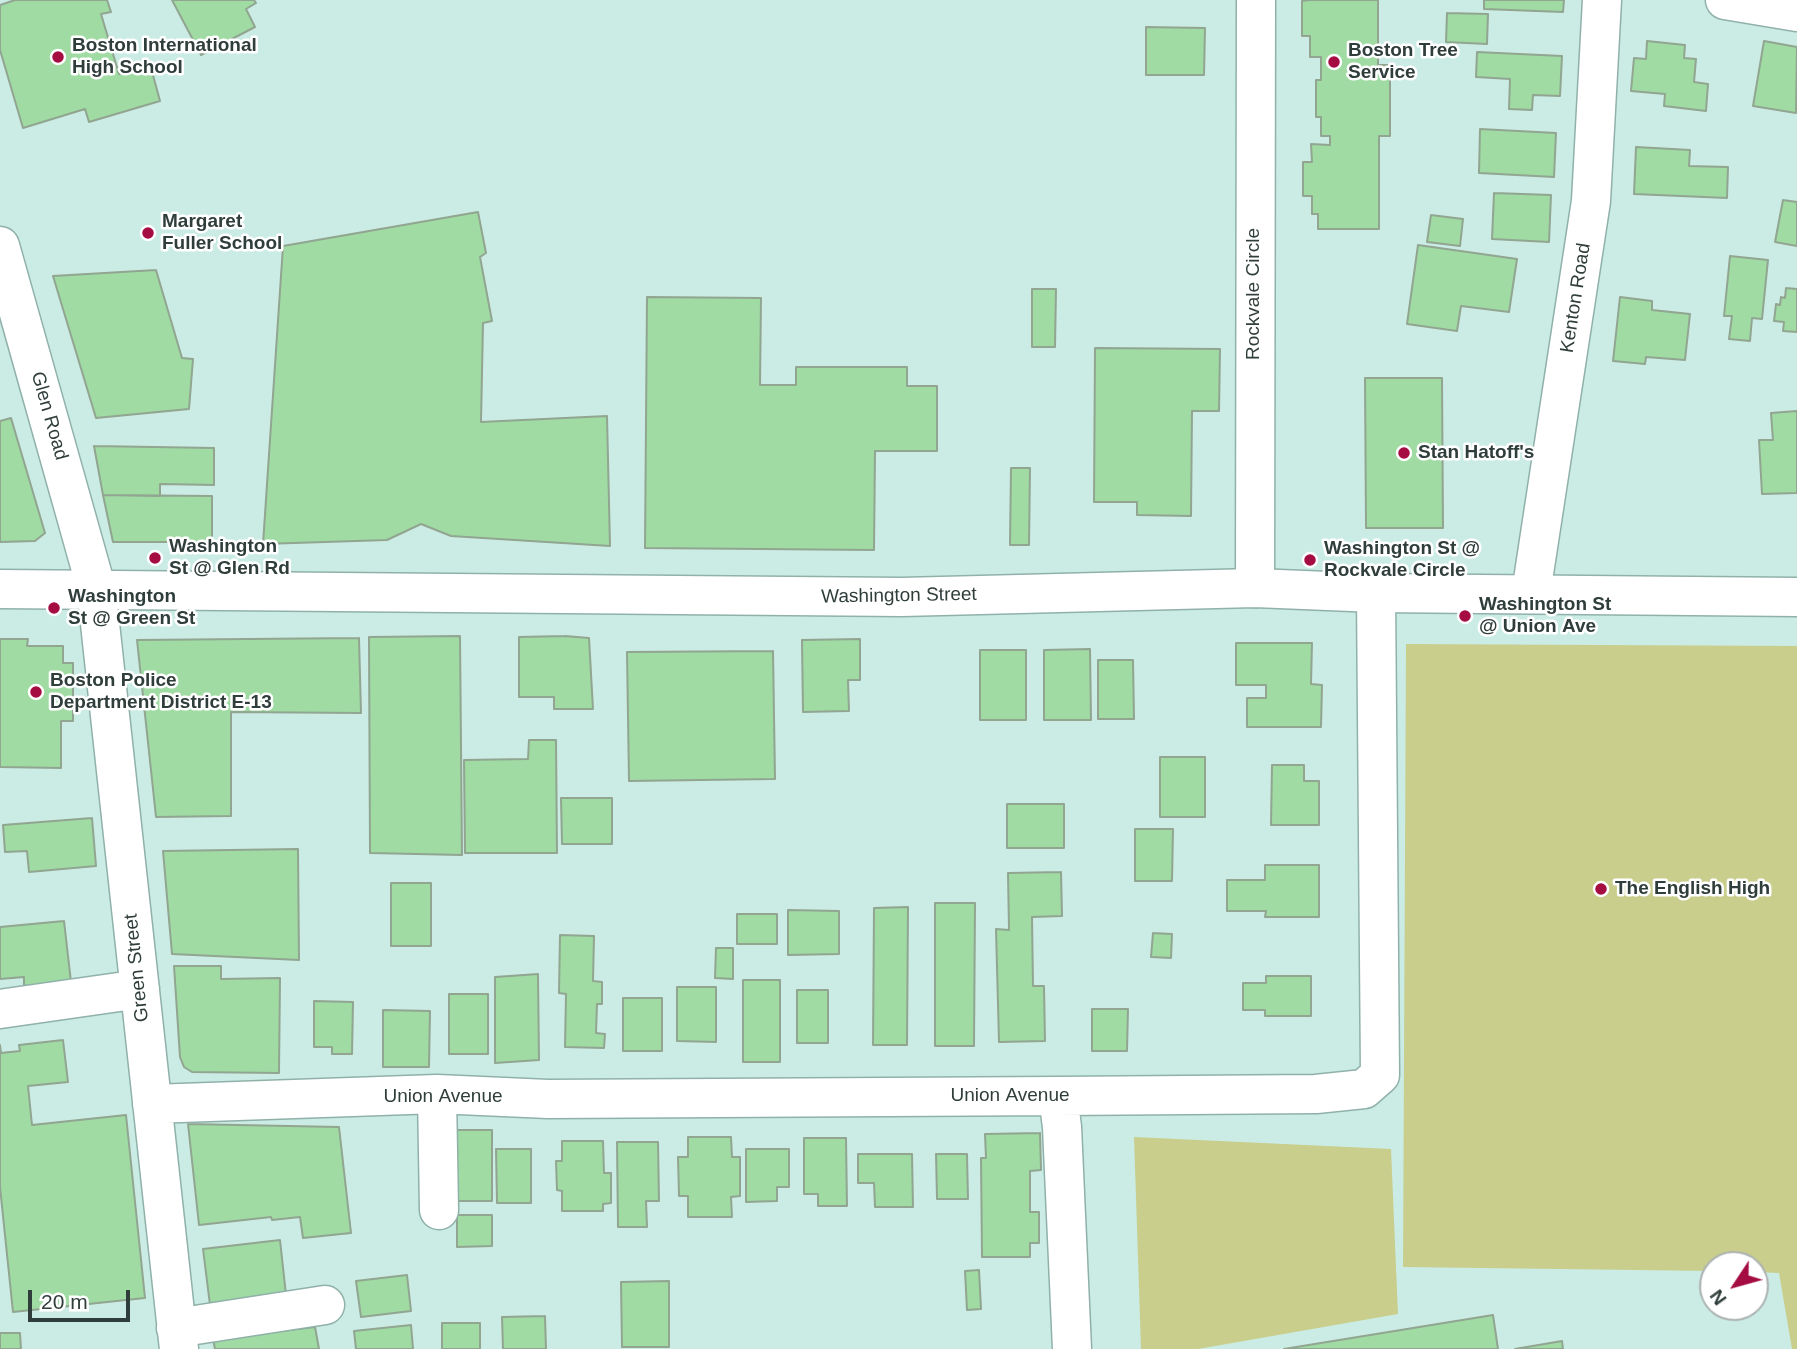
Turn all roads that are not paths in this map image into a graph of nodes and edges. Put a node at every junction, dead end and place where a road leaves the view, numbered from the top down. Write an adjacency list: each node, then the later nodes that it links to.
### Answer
1 (1256, 0): 7 (street, Rockvale Circle)
2 (1602, 0): 10 (street, Kenton Road)
3 (1725, 0): 4 (street)
4 (1797, 12)
5 (0, 246): 6 (street, Glen Road)
6 (96, 587): 7 (street, Washington Street); 8 (street, Washington Street); 12 (street, Green Street)
7 (1255, 588): 9 (street, Washington Street)
8 (0, 589)
9 (1376, 593): 10 (street, Washington Street); 15 (street, Union Avenue)
10 (1531, 593): 11 (street, Washington Street)
11 (1797, 597)
12 (139, 989): 13 (street); 16 (street, Green Street)
13 (0, 1009)
14 (437, 1094): 15 (street, Union Avenue); 16 (street, Union Avenue); 17 (street)
15 (1058, 1096): 20 (street)
16 (152, 1104): 19 (street, Green Street)
17 (439, 1210)
18 (325, 1305): 19 (street)
19 (178, 1338)
20 (1072, 1349)

